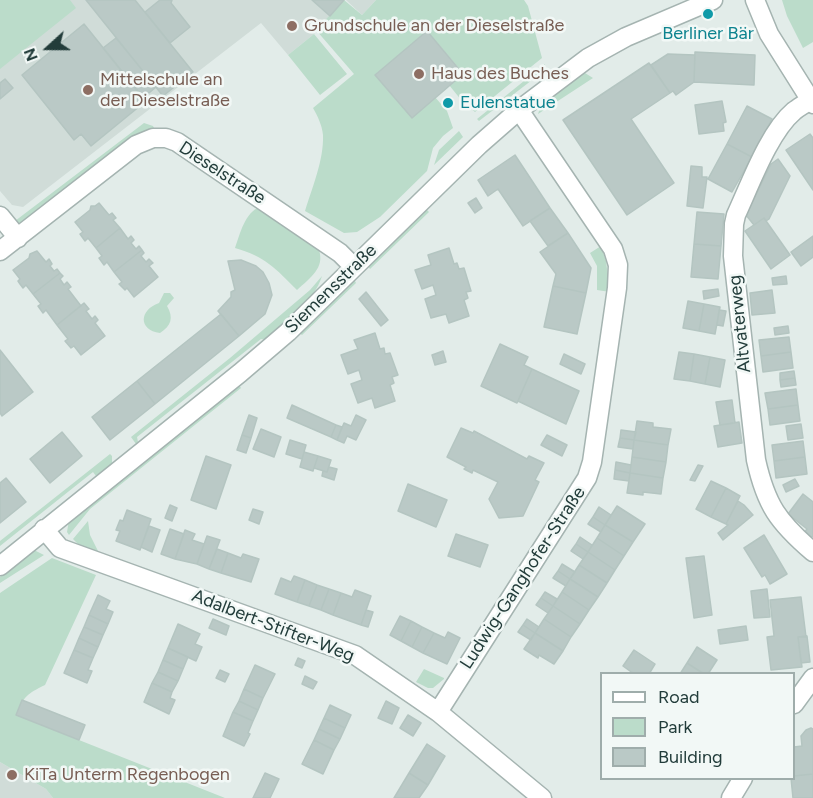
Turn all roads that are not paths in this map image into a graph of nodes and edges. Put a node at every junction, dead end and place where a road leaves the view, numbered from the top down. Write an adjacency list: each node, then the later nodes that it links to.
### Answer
1 (713, 0): 4 (street, Siemensstraße)
2 (755, 0): 3 (street)
3 (812, 102): 10 (street, Altvaterweg)
4 (519, 110): 8 (street, Siemensstraße); 14 (street, Ludwig-Ganghofer-Straße)
5 (0, 216): 6 (street)
6 (18, 238): 7 (street, Dieselstraße); 8 (street, Dieselstraße)
7 (0, 251)
8 (354, 267): 9 (street, Siemensstraße)
9 (44, 529): 11 (street, Siemensstraße); 14 (street, Adalbert-Stifter-Weg)
10 (813, 552)
11 (0, 566)
12 (811, 685): 13 (street)
13 (795, 704)
14 (438, 712): 16 (street, Adalbert-Stifter-Weg)
15 (742, 780): 17 (street)
16 (542, 798)
17 (731, 798)

